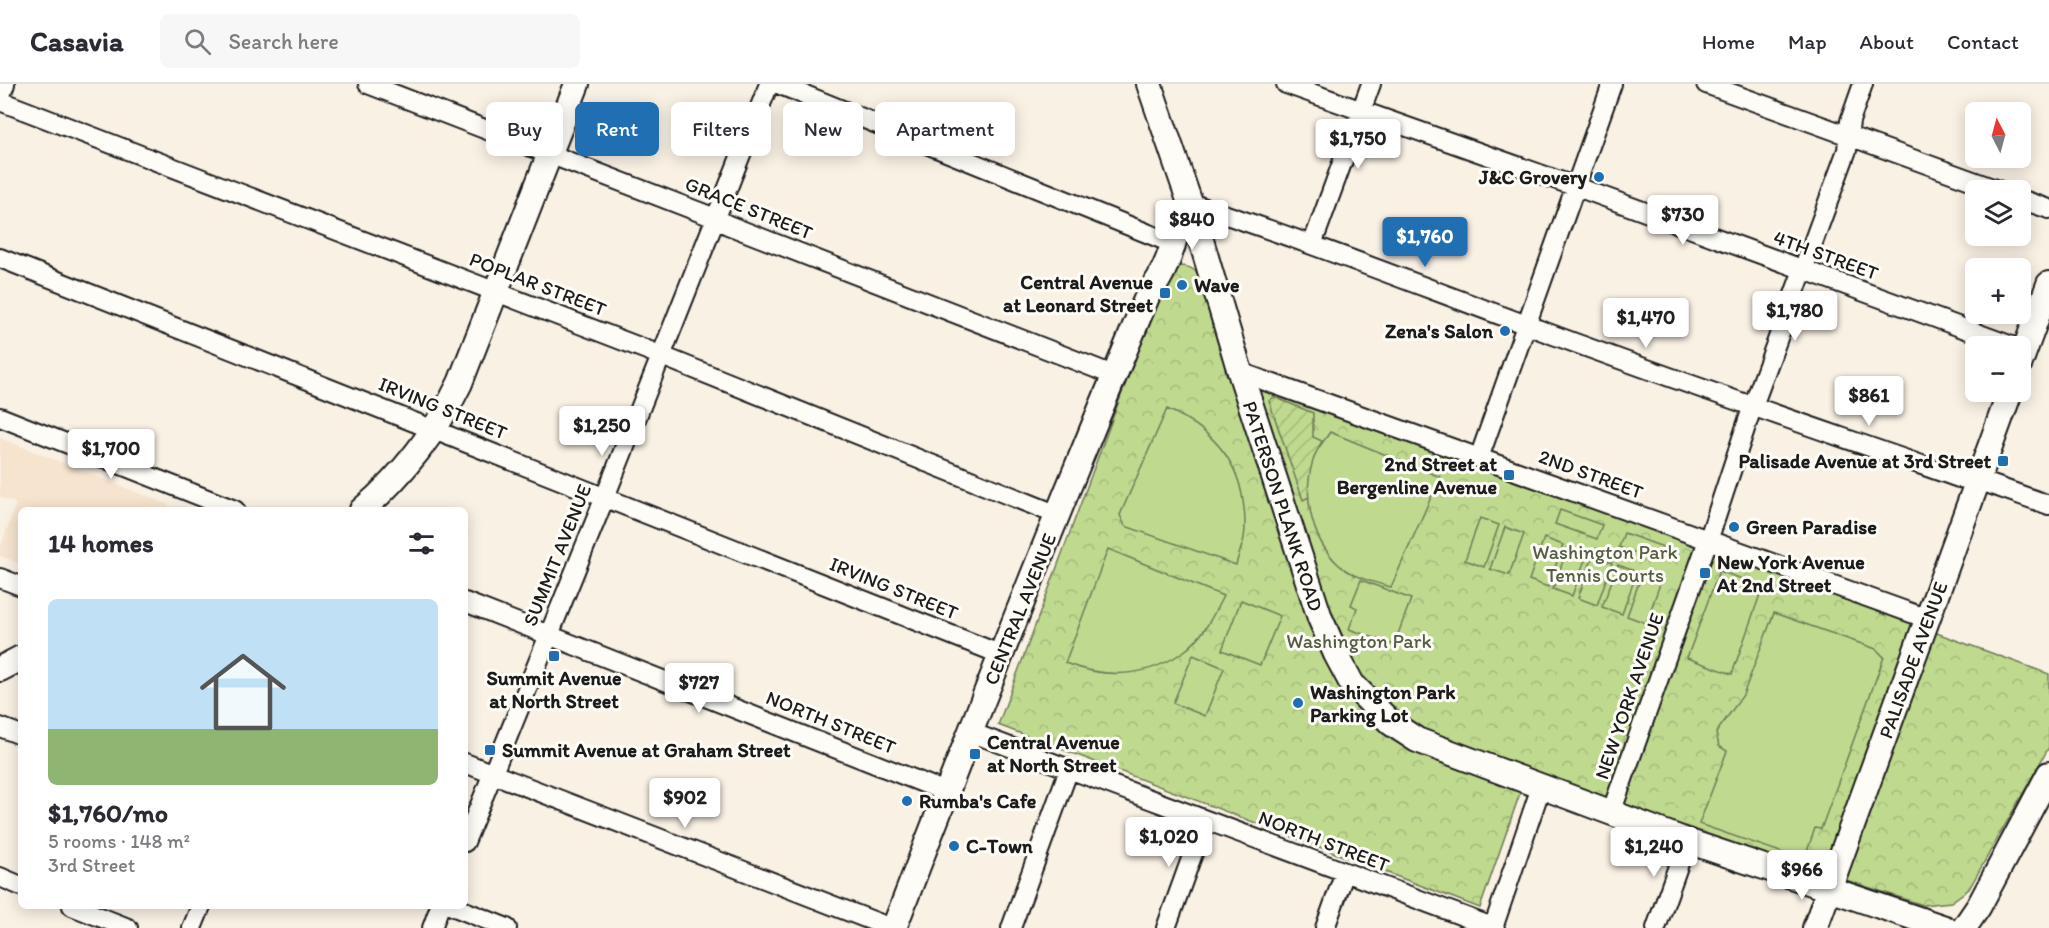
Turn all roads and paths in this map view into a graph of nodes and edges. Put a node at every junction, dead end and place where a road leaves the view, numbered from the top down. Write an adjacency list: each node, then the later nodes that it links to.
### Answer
1 (6, 84): 12 (street)
2 (368, 84): 15 (street, GRACE STREET)
3 (577, 84): 14 (main road)
4 (768, 84): 23 (street, SUMMIT AVENUE)
5 (778, 84): 24 (street)
6 (1149, 84): 24 (main road, PATERSON PLANK ROAD)
7 (1286, 84): 13 (street, 4TH STREET)
8 (1371, 84): 13 (street)
9 (1612, 84): 20 (street)
10 (1707, 84): 16 (street)
11 (1863, 84): 16 (street, NEW YORK AVENUE)
12 (0, 99): 31 (street, POPLAR STREET)
13 (1361, 112): 20 (street, 4TH STREET); 25 (street)
14 (563, 120)
15 (486, 130)
16 (1848, 136): 19 (street); 29 (street, NEW YORK AVENUE)
17 (549, 156): 31 (main road)
18 (552, 156): 23 (street, GRACE STREET)
19 (1970, 180)
20 (1575, 186): 29 (street, 4TH STREET); 33 (street)
21 (2031, 203): 22 (street)
22 (2049, 209)
23 (716, 218): 36 (street, SUMMIT AVENUE); 38 (street, GRACE STREET)
24 (1177, 222): 25 (street); 27 (main road, PATERSON PLANK ROAD); 28 (main road, CENTRAL AVENUE); 32 (main road, CENTRAL AVENUE)
25 (1312, 245): 33 (street)
26 (0, 258): 42 (street, IRVING STREET)
27 (1208, 264): 28 (main road); 37 (main road, PATERSON PLANK ROAD)
28 (1163, 269): 32 (main road, CENTRAL AVENUE)
29 (1803, 271): 34 (street, 4TH STREET); 40 (street, NEW YORK AVENUE)
30 (2049, 284): 35 (main road)
31 (496, 291): 36 (street, POPLAR STREET); 42 (main road)
32 (1149, 292): 38 (main road, CENTRAL AVENUE)
33 (1526, 325): 40 (street); 43 (street)
34 (1976, 336)
35 (2026, 336)
36 (661, 355): 45 (street, SUMMIT AVENUE); 49 (street, POPLAR STREET)
37 (1240, 372): 43 (street, 2ND STREET); 66 (main road, PATERSON PLANK ROAD)
38 (1113, 375): 49 (main road, CENTRAL AVENUE)
39 (2006, 402): 44 (main road, PALISADE AVENUE)
40 (1753, 406): 44 (street); 50 (street, NEW YORK AVENUE)
41 (0, 417): 47 (street)
42 (435, 429): 45 (street, IRVING STREET); 48 (main road)
43 (1479, 458): 50 (street, 2ND STREET)
44 (1978, 480): 46 (street); 54 (main road, PALISADE AVENUE)
45 (605, 497): 55 (street, SUMMIT AVENUE); 56 (street, IRVING STREET)
46 (2049, 505)
47 (226, 507)
48 (366, 507)
49 (1058, 515): 56 (main road, CENTRAL AVENUE)
50 (1708, 540): 54 (street, 2ND STREET); 68 (street, NEW YORK AVENUE)
51 (0, 578): 52 (street)
52 (18, 585)
53 (468, 603): 55 (street, NORTH STREET)
54 (1928, 619): 75 (main road, PALISADE AVENUE)
55 (549, 635): 64 (street, SUMMIT AVENUE); 67 (street, NORTH STREET)
56 (1002, 655): 60 (main road, CENTRAL AVENUE)
57 (18, 660): 58 (main road)
58 (0, 669)
59 (0, 727): 61 (street)
60 (970, 732): 63 (street, NORTH STREET); 67 (main road, CENTRAL AVENUE)
61 (18, 734)
62 (468, 764): 64 (street)
63 (1069, 769): 69 (street, NORTH STREET); 85 (street)
64 (491, 774): 70 (street, SUMMIT AVENUE); 84 (street)
65 (2049, 774): 92 (main road)
66 (1541, 787): 68 (main road, PATERSON PLANK ROAD); 88 (street)
67 (946, 792): 84 (main road, CENTRAL AVENUE)
68 (1611, 813): 71 (main road, PATERSON PLANK ROAD)
69 (1205, 820): 72 (street, NORTH STREET); 86 (street)
70 (468, 834)
71 (1687, 841): 75 (main road, PATERSON PLANK ROAD); 89 (street)
72 (1345, 872): 87 (street); 88 (street, NORTH STREET)
73 (0, 877): 74 (street)
74 (18, 885)
75 (1829, 888): 90 (main road, PALISADE AVENUE); 91 (main road, PATERSON PLANK ROAD)
76 (80, 909): 80 (street)
77 (200, 909): 81 (street)
78 (439, 909): 82 (street)
79 (460, 909): 83 (street)
80 (128, 928)
81 (192, 928)
82 (432, 928)
83 (507, 928)
84 (892, 928)
85 (1011, 928)
86 (1166, 928)
87 (1325, 928)
88 (1494, 928)
89 (1656, 928)
90 (1815, 928)
91 (1945, 928)
92 (1964, 928)

